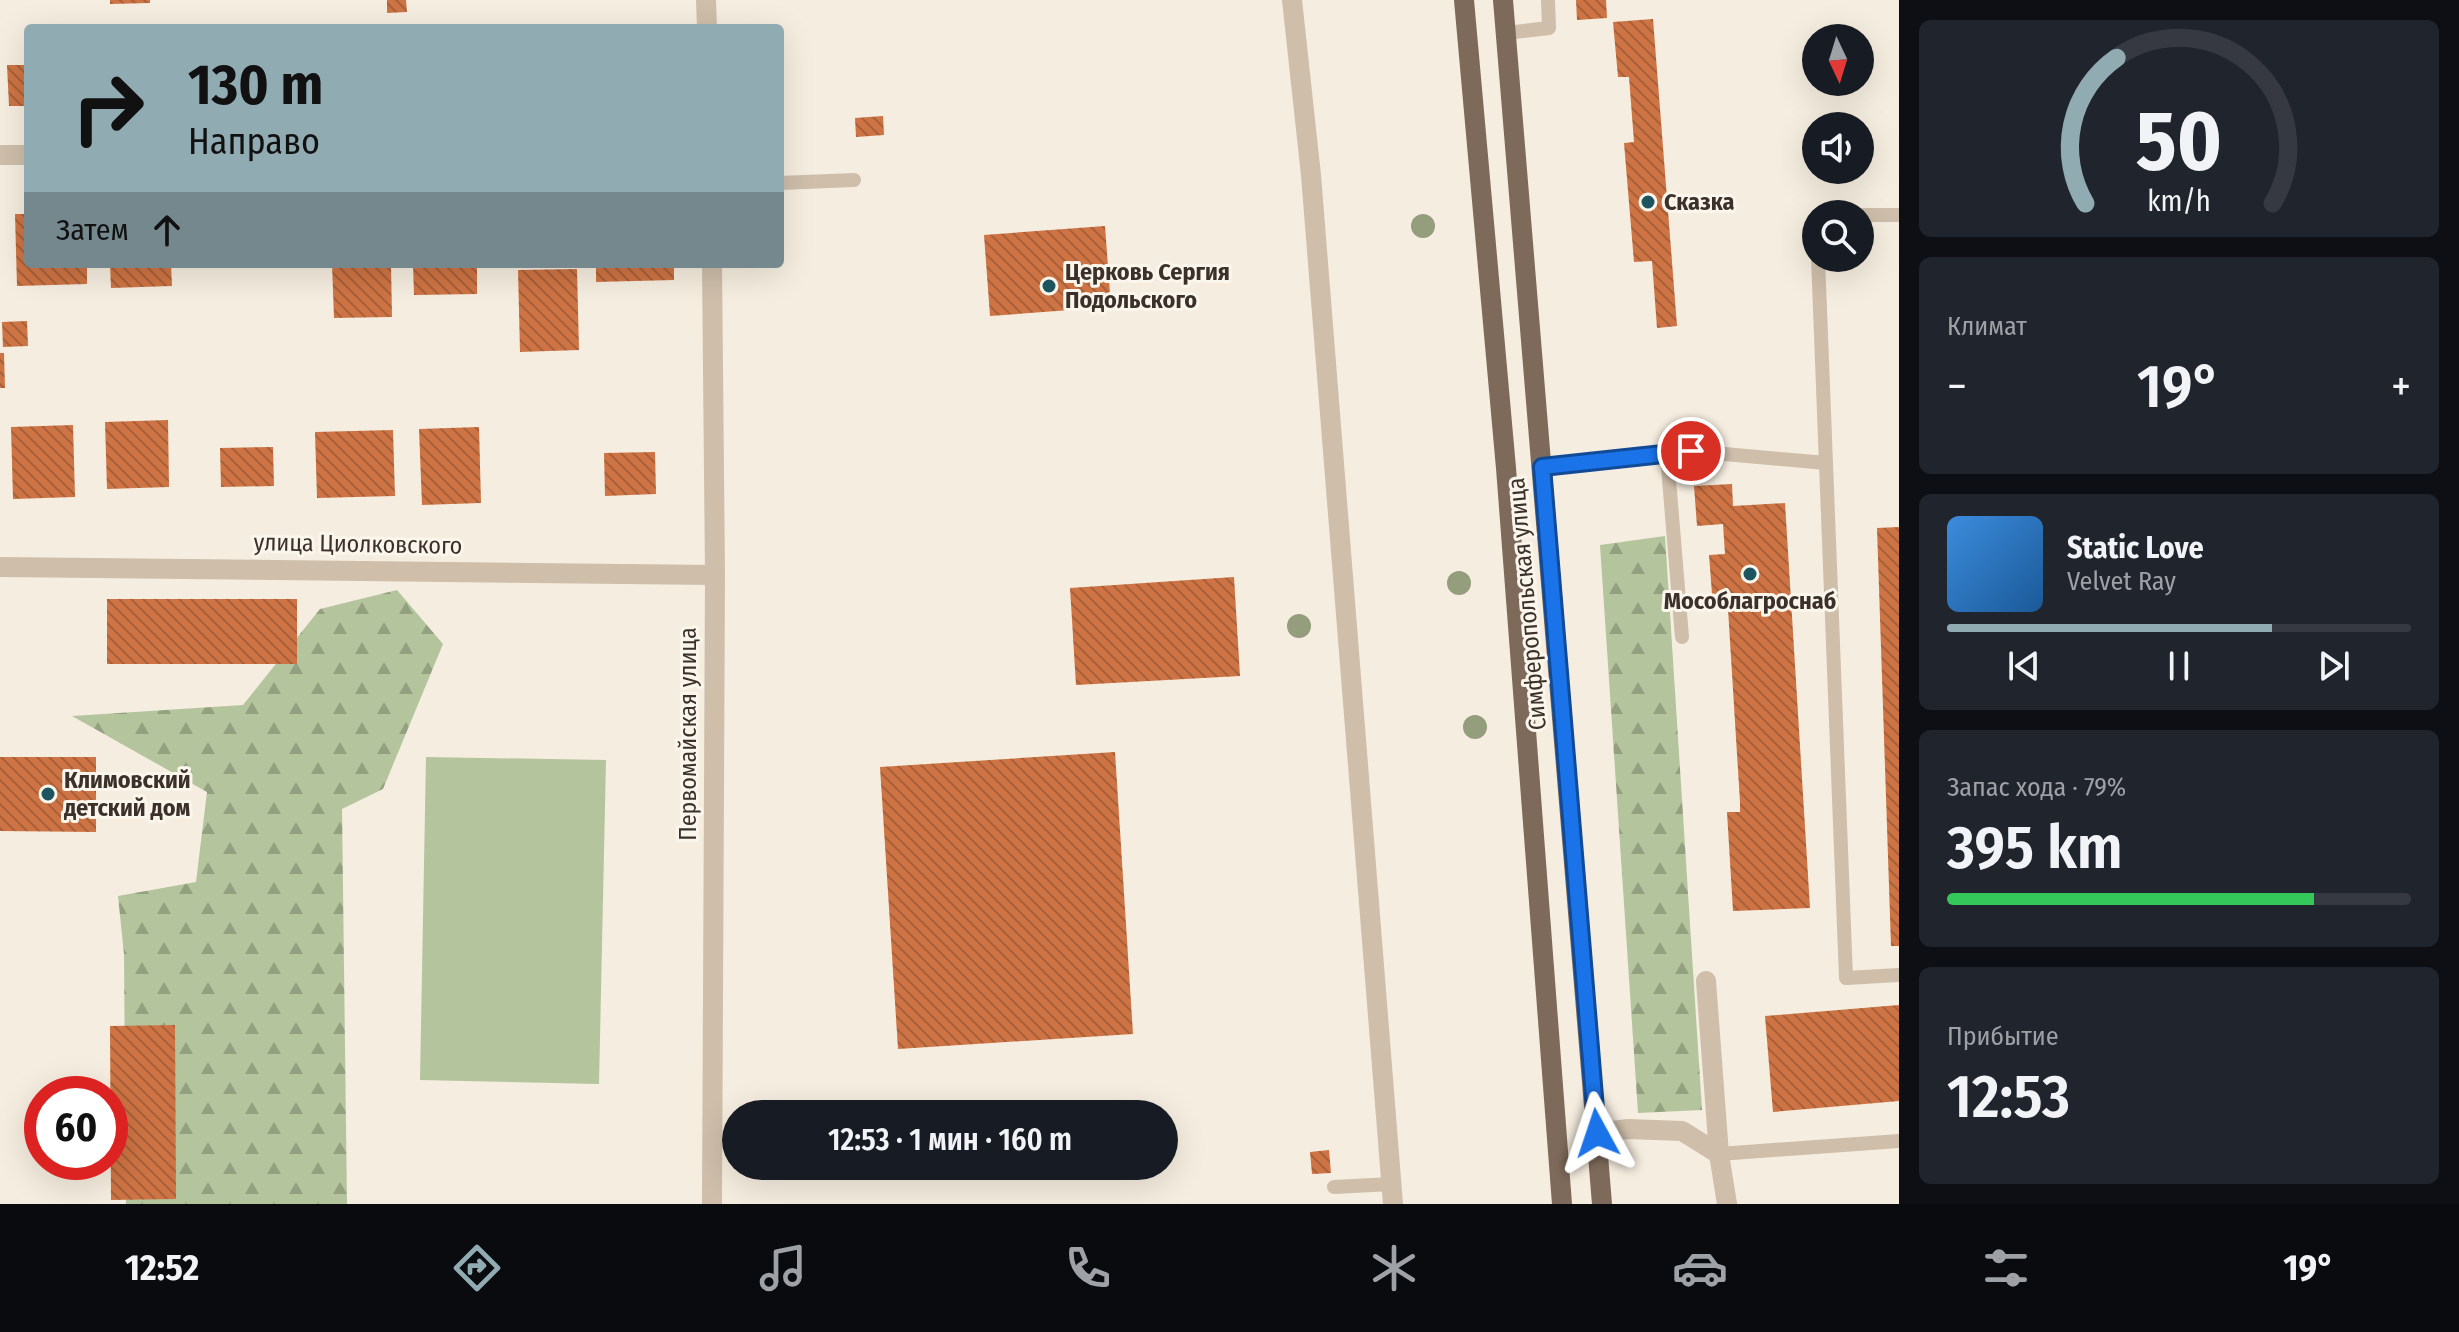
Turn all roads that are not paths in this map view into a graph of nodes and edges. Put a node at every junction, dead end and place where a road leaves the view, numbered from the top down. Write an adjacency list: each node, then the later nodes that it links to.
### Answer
1 (706, 0): 6 (street)
2 (1292, 0): 28 (street)
3 (1464, 0): 30 (main road, Симферопольская улица)
4 (1503, 0): 7 (main road, Симферопольская улица)
5 (1548, 0): 7 (lane)
6 (707, 24)
7 (1506, 33): 18 (main road, Симферопольская улица)
8 (0, 155): 9 (street)
9 (24, 155)
10 (854, 180): 11 (lane)
11 (784, 183)
12 (1874, 215): 13 (lane)
13 (1899, 215)
14 (712, 268): 20 (street, Первомайская улица)
15 (1819, 272): 17 (lane)
16 (1667, 455): 17 (lane); 18 (lane); 21 (lane)
17 (1826, 463): 22 (lane)
18 (1542, 467): 24 (main road, Симферопольская улица)
19 (0, 567): 20 (street, улица Циолковского)
20 (715, 575): 29 (street, Первомайская улица)
21 (1682, 637)
22 (1899, 975)
23 (1706, 981): 26 (street)
24 (1597, 1133): 26 (street); 31 (main road, Симферопольская улица)
25 (1899, 1141): 26 (lane)
26 (1719, 1154): 32 (street)
27 (1334, 1187): 28 (lane)
28 (1392, 1194)
29 (712, 1204)
30 (1562, 1204)
31 (1602, 1204)
32 (1727, 1204)

